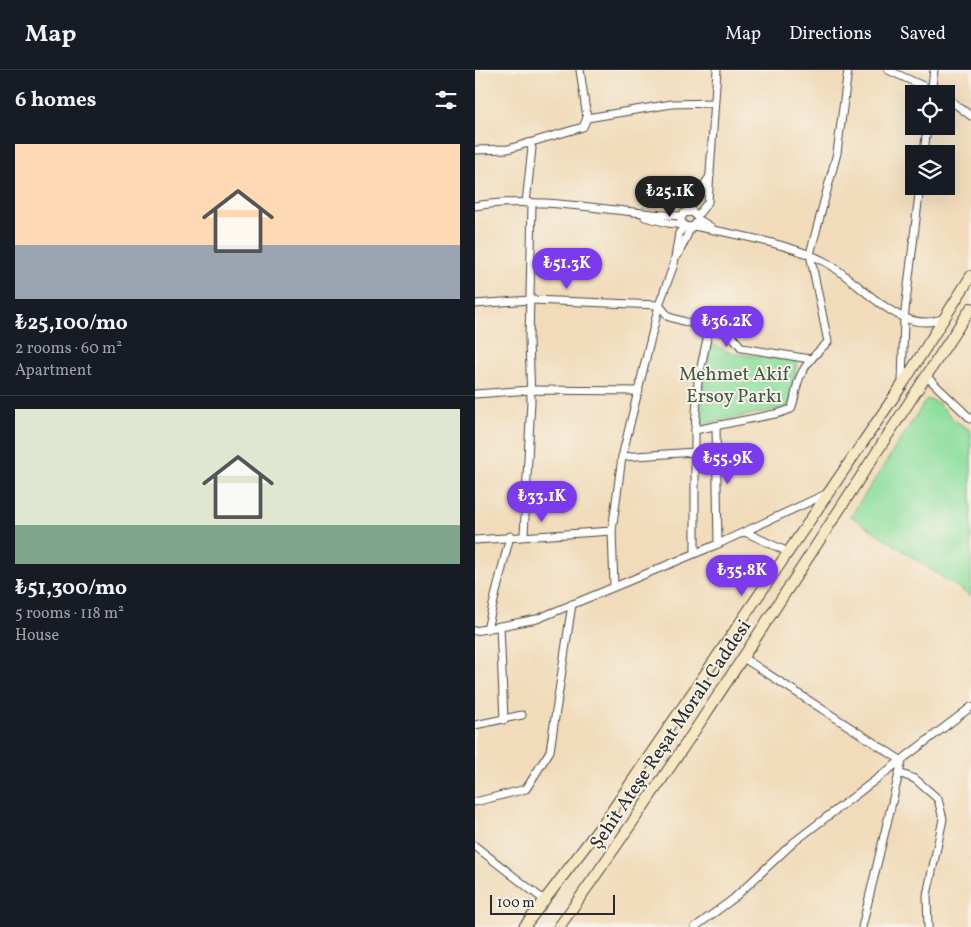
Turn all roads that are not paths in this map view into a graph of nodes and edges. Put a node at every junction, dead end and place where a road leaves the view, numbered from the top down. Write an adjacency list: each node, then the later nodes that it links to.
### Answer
1 (580, 70): 11 (street)
2 (717, 70): 8 (street)
3 (848, 70): 23 (street)
4 (888, 70): 6 (street)
5 (934, 70): 7 (street)
6 (919, 85)
7 (932, 85)
8 (713, 103): 11 (street); 14 (street)
9 (955, 104): 10 (street)
10 (971, 116)
11 (587, 118): 12 (street)
12 (529, 143): 13 (street); 16 (street)
13 (475, 150)
14 (710, 175): 19 (street); 20 (street)
15 (919, 195): 30 (street)
16 (529, 203): 17 (street); 18 (street); 25 (street)
17 (475, 206)
18 (633, 213): 19 (street); 21 (street)
19 (684, 214): 20 (street); 21 (street)
20 (697, 218): 21 (street); 22 (street)
21 (688, 226): 22 (street); 27 (street)
22 (718, 230): 23 (street)
23 (809, 254): 30 (street); 33 (street)
24 (971, 276): 29 (main road)
25 (531, 300): 26 (street); 27 (street); 36 (street)
26 (475, 304)
27 (659, 305): 32 (street); 37 (street)
28 (971, 308): 31 (main road, Şehit Ateşe Reşat Moralı Caddesi)
29 (944, 318): 30 (street); 35 (main road)
30 (904, 319): 35 (street)
31 (967, 321): 34 (main road, Şehit Ateşe Reşat Moralı Caddesi)
32 (709, 329): 33 (street); 41 (street)
33 (810, 359): 40 (street)
34 (926, 376): 39 (street); 58 (main road, Şehit Ateşe Reşat Moralı Caddesi)
35 (902, 384): 44 (main road)
36 (531, 390): 37 (street); 38 (street); 47 (street)
37 (639, 391): 43 (street)
38 (475, 394)
39 (971, 418)
40 (715, 426): 41 (street); 50 (street)
41 (695, 430): 42 (street)
42 (695, 452): 43 (street); 52 (street)
43 (622, 457): 45 (street)
44 (827, 494): 46 (street); 51 (main road)
45 (612, 530): 47 (street); 53 (street)
46 (745, 532): 50 (street); 51 (street)
47 (524, 535): 48 (street)
48 (510, 536): 49 (street); 56 (street)
49 (475, 540)
50 (718, 544): 52 (street)
51 (788, 552): 67 (main road)
52 (695, 553): 53 (street)
53 (614, 586): 54 (street)
54 (573, 604): 55 (street); 65 (street)
55 (500, 626): 56 (street); 61 (street)
56 (487, 629): 57 (street)
57 (475, 631)
58 (745, 659): 63 (street); 69 (main road, Şehit Ateşe Reşat Moralı Caddesi)
59 (971, 707): 63 (street)
60 (522, 715): 61 (street)
61 (504, 720): 62 (street)
62 (475, 725)
63 (902, 761): 64 (street); 70 (street)
64 (899, 773): 71 (street); 72 (street)
65 (475, 802)
66 (477, 850): 67 (street)
67 (544, 900): 68 (main road)
68 (524, 927)
69 (559, 927)
70 (695, 927)
71 (862, 927)
72 (928, 927)

